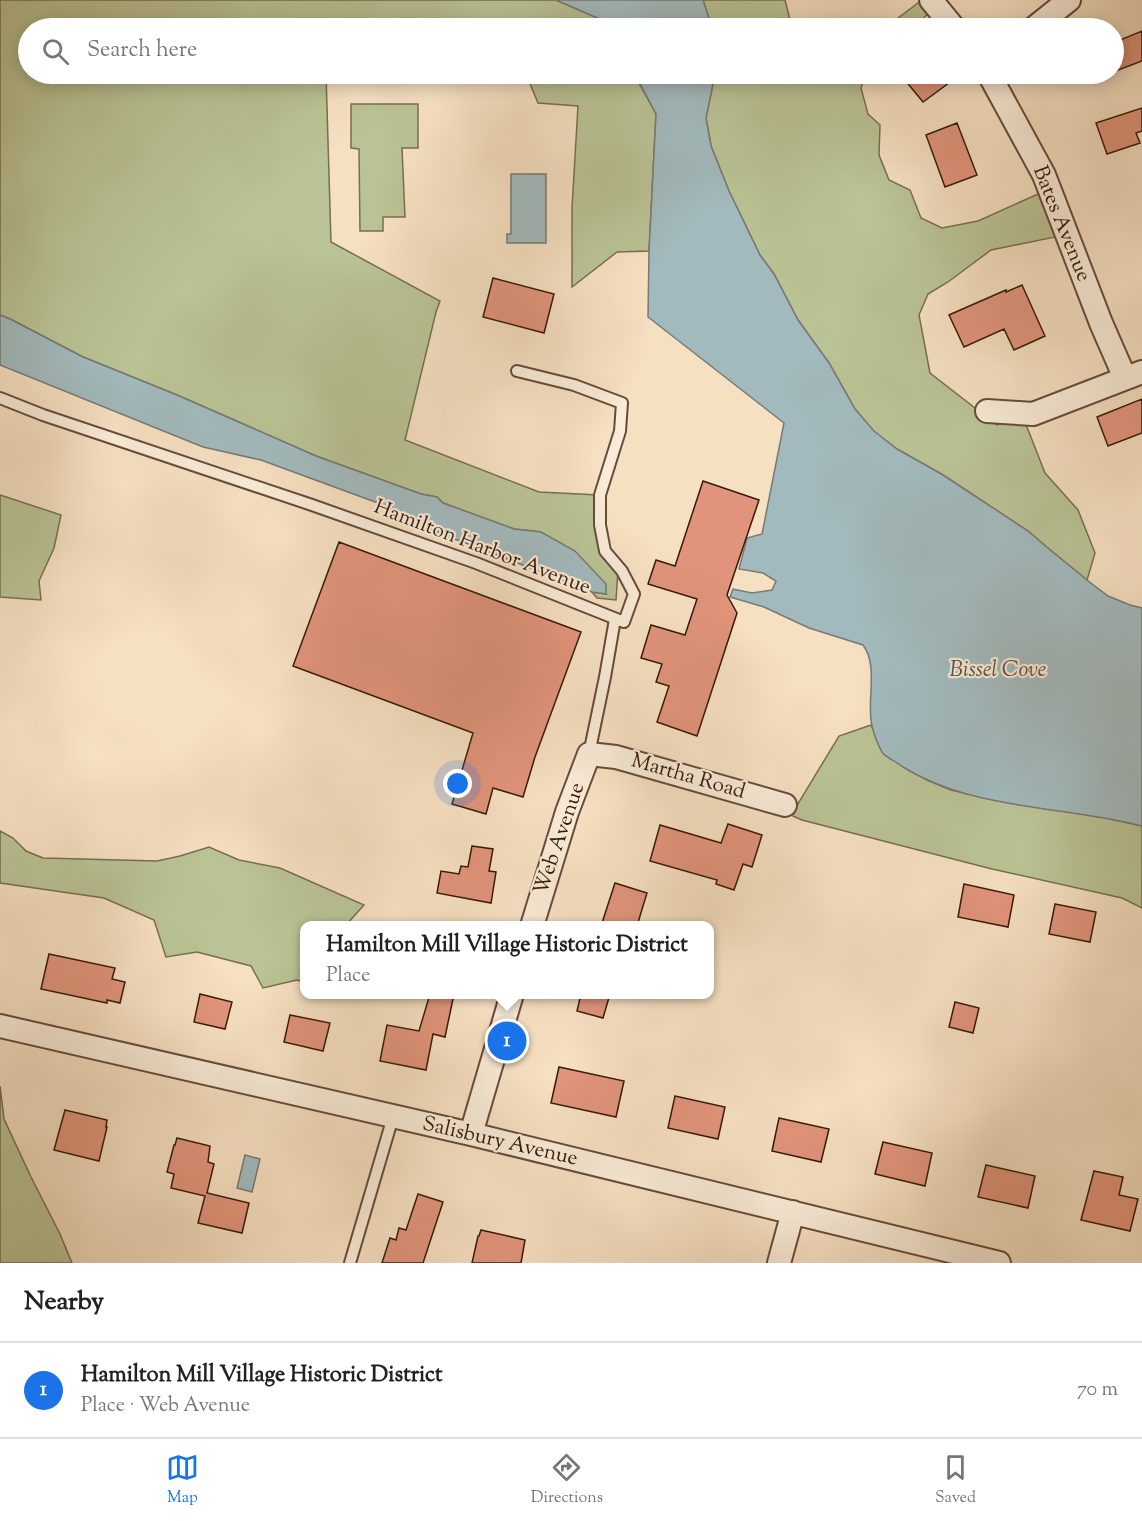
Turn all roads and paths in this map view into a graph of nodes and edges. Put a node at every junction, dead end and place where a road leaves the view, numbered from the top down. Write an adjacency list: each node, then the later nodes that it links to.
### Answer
1 (931, 0): 3 (street)
2 (1069, 0): 4 (street)
3 (946, 18)
4 (1046, 18)
5 (994, 84): 7 (street, Bates Avenue)
6 (517, 370): 10 (lane, Hamilton Harbor Avenue)
7 (1133, 375): 9 (street)
8 (0, 398): 10 (lane, Hamilton Harbor Avenue)
9 (987, 411)
10 (615, 619): 11 (lane)
11 (590, 754): 12 (street, Martha Road); 13 (street, Web Avenue)
12 (785, 805)
13 (534, 921)
14 (511, 999): 17 (street)
15 (0, 1026): 16 (street, Salisbury Avenue)
16 (393, 1117): 17 (street, Salisbury Avenue); 19 (lane)
17 (471, 1134): 18 (street, Salisbury Avenue)
18 (793, 1212): 20 (street); 21 (street, Salisbury Avenue)
19 (350, 1263)
20 (779, 1263)
21 (999, 1263)

